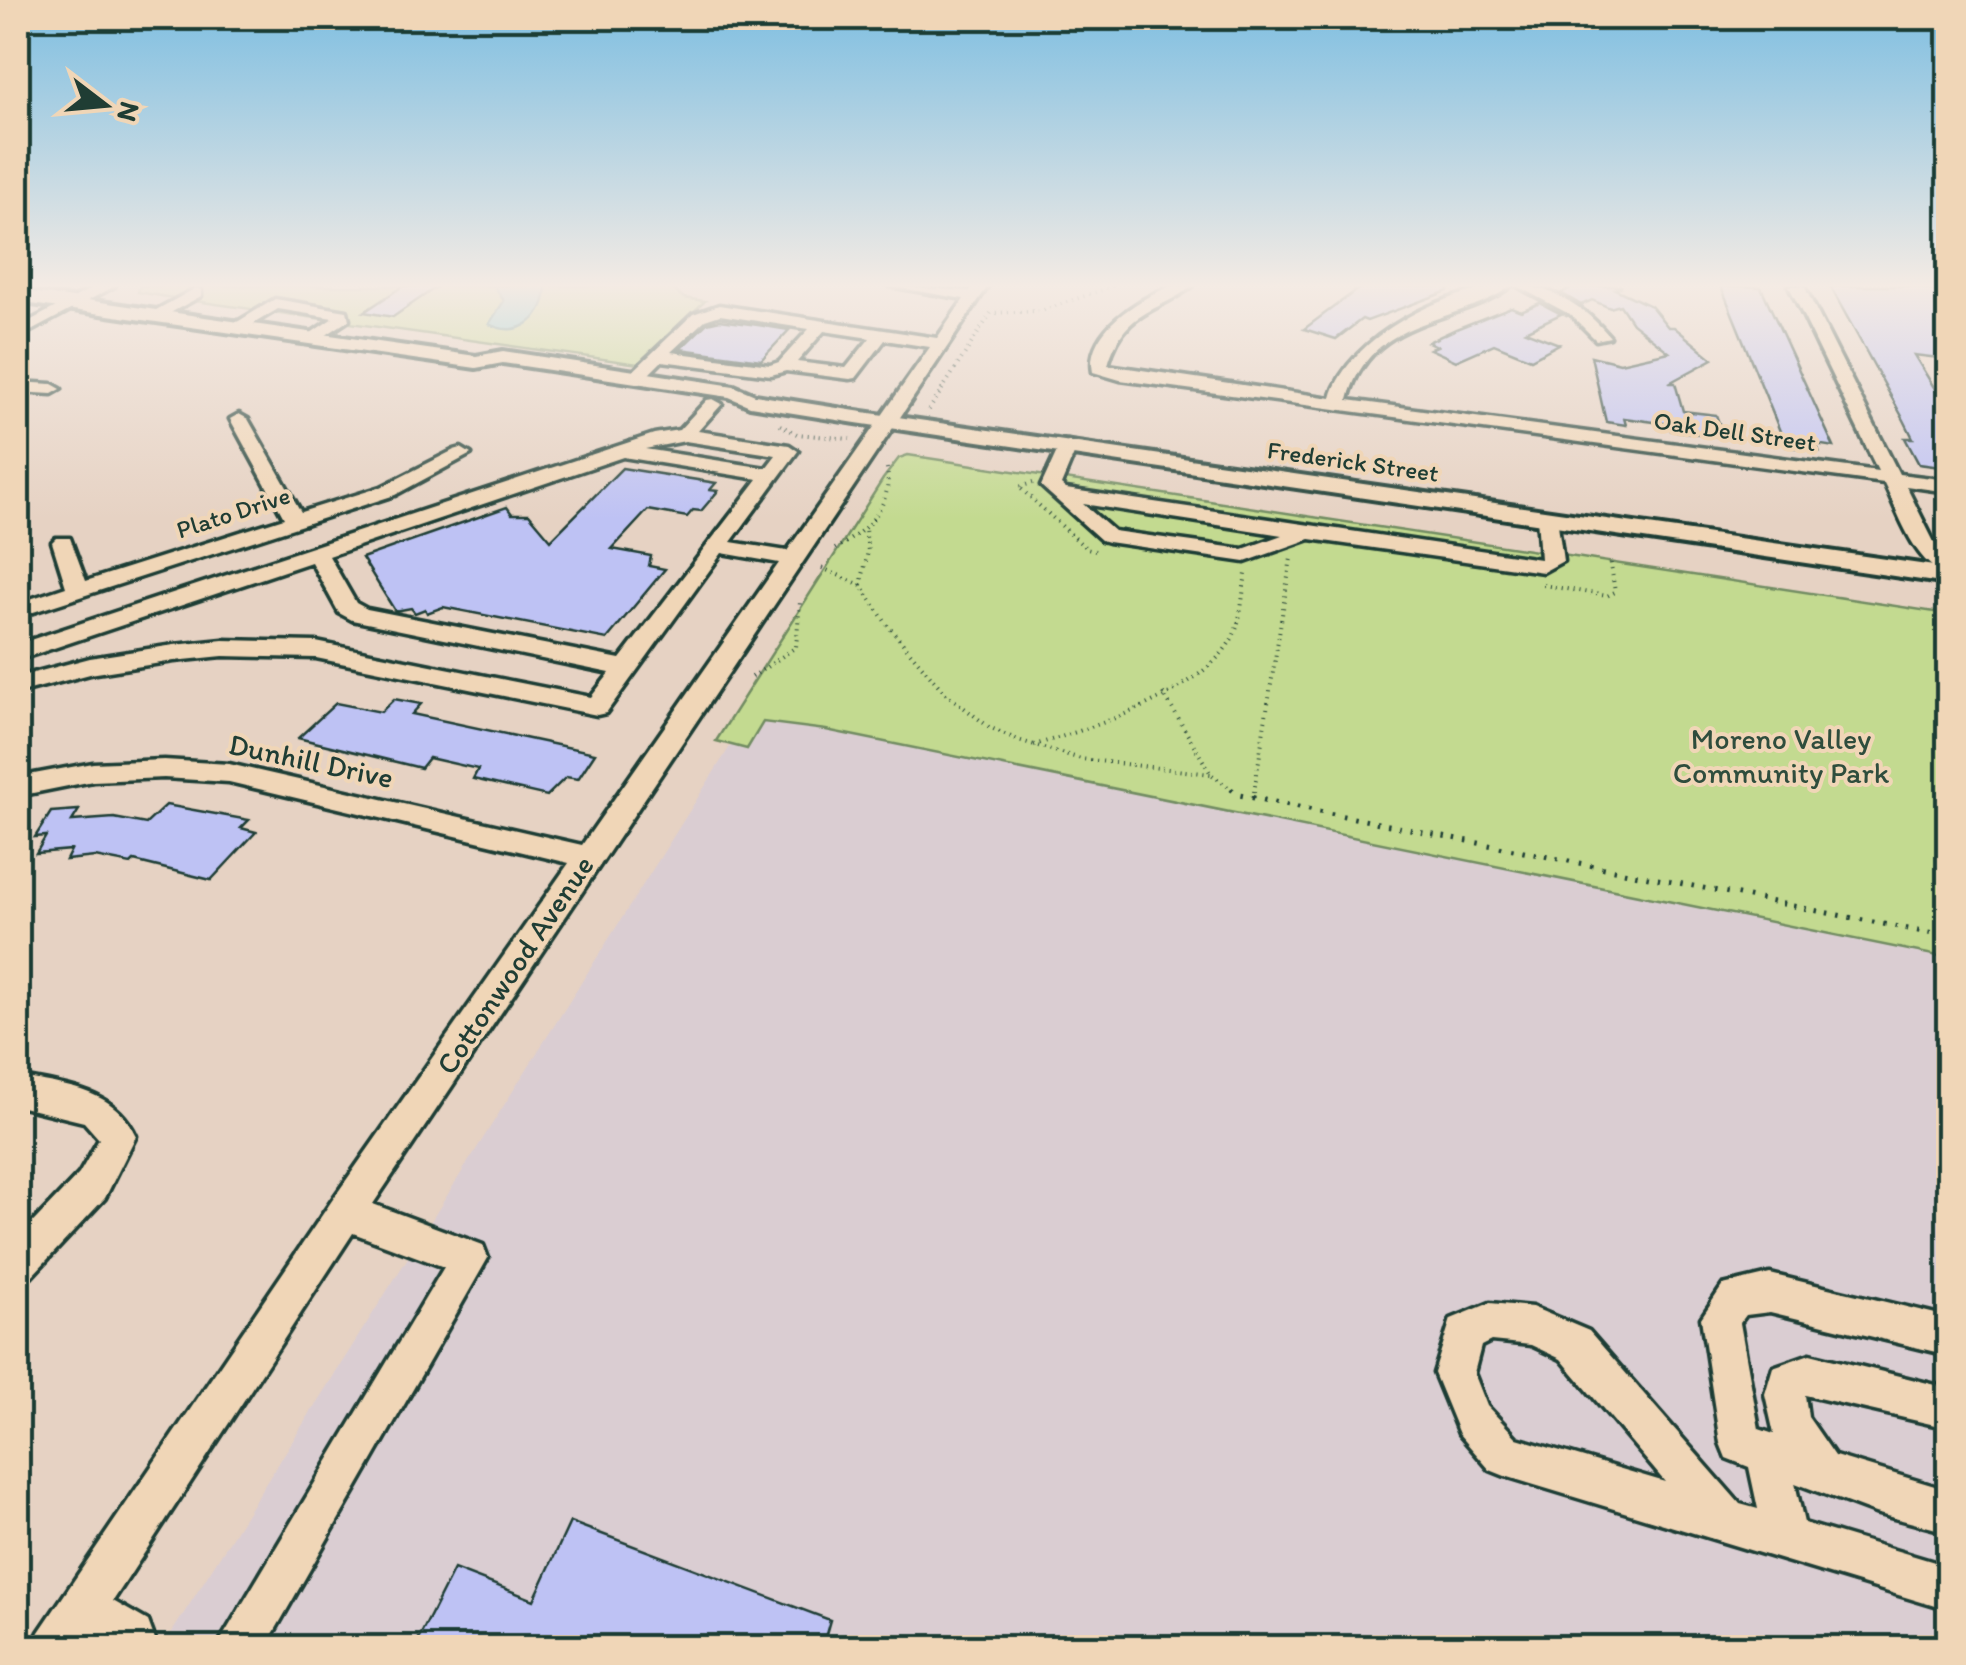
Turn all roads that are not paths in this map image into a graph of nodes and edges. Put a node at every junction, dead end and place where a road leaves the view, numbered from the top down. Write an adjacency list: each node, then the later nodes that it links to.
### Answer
1 (478, 364): 12 (main road, Frederick Street)
2 (547, 364): 13 (main road, Frederick Street)
3 (651, 364): 13 (street)
4 (717, 364): 11 (street)
5 (787, 364): 11 (street)
6 (858, 364): 11 (street)
7 (927, 364): 20 (street, Cottonwood Avenue)
8 (1100, 364): 18 (street, Oak Dell Street)
9 (1354, 364): 18 (street)
10 (1835, 364): 26 (street)
11 (785, 366)
12 (532, 377): 13 (main road); 17 (main road, Frederick Street)
13 (636, 377): 16 (main road, Frederick Street)
14 (18, 388): 15 (street)
15 (52, 389)
16 (750, 400): 17 (main road, Frederick Street); 20 (main road, Frederick Street)
17 (713, 404): 21 (street)
18 (1338, 404): 26 (street, Oak Dell Street)
19 (239, 419): 30 (street)
20 (888, 421): 22 (main road, Frederick Street); 35 (street, Cottonwood Avenue)
21 (685, 435): 23 (street); 25 (street)
22 (1068, 447): 28 (street); 29 (main road, Frederick Street)
23 (614, 453): 25 (street); 34 (street)
24 (461, 454): 30 (street, Plato Drive)
25 (771, 475): 33 (street)
26 (1891, 477): 27 (street, Oak Dell Street); 36 (street)
27 (1948, 486)
28 (1059, 494): 32 (street); 32 (street)
29 (1548, 517): 32 (street); 36 (main road, Frederick Street)
30 (296, 521): 37 (street, Plato Drive)
31 (63, 542): 37 (street)
32 (1305, 542)
33 (717, 546): 35 (street); 42 (street)
34 (316, 552): 39 (street); 40 (street)
35 (794, 559): 45 (street, Cottonwood Avenue)
36 (1948, 572)
37 (78, 591): 38 (street, Plato Drive)
38 (18, 610)
39 (370, 617): 41 (street); 42 (street)
40 (18, 652)
41 (334, 654): 42 (street); 43 (street)
42 (625, 668)
43 (18, 685)
44 (18, 786): 45 (street, Dunhill Drive)
45 (588, 857): 47 (street, Cottonwood Avenue)
46 (18, 1091): 48 (street)
47 (346, 1212): 57 (street, Cottonwood Avenue); 60 (street)
48 (18, 1264)
49 (1948, 1336): 51 (street)
50 (1948, 1408): 52 (street)
51 (1767, 1452): 52 (street); 55 (street)
52 (1820, 1471): 53 (street)
53 (1948, 1511)
54 (1727, 1522): 54 (street); 55 (street)
55 (1786, 1539): 56 (street)
56 (1948, 1588)
57 (82, 1608): 58 (street, Cottonwood Avenue); 59 (street)
58 (55, 1648)
59 (136, 1648)
60 (239, 1648)

